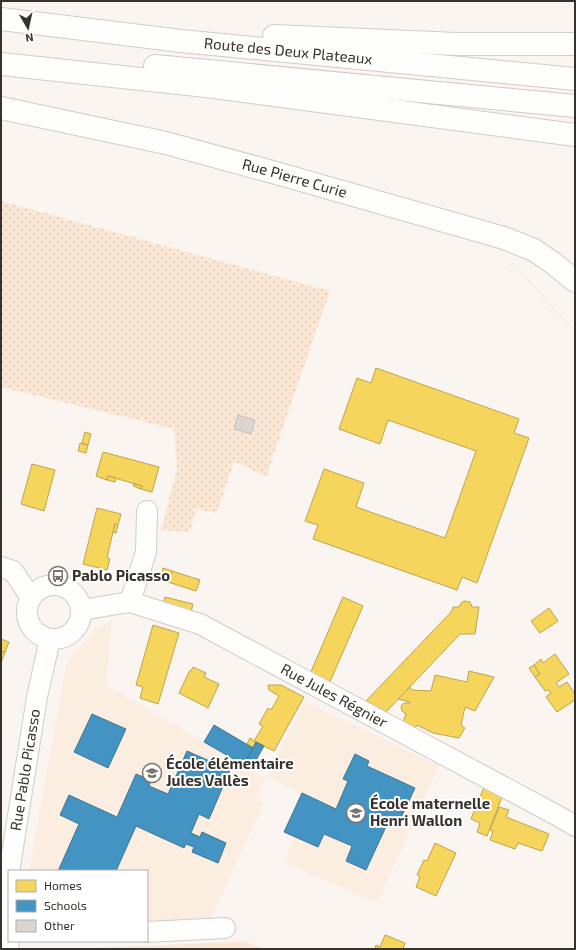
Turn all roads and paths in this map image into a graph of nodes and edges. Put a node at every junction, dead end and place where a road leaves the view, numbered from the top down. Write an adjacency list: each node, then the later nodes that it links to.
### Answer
1 (1, 11): 3 (main road)
2 (1, 19): 6 (main road, Route des Deux Plateaux)
3 (575, 44)
4 (1, 50): 7 (main road, Route des Deux Plateaux)
5 (1, 64): 9 (main road)
6 (575, 79)
7 (575, 106)
8 (1, 108): 10 (main road, Rue Pierre Curie)
9 (575, 135)
10 (575, 281)
11 (148, 511): 14 (street)
12 (1, 567): 13 (street)
13 (32, 598): 15 (street); 16 (street)
14 (130, 602): 15 (street, Rue Jules Régnier); 17 (street, Rue Jules Régnier)
15 (81, 610): 16 (street)
16 (50, 639): 18 (street, Rue Pablo Picasso)
17 (575, 826)
18 (9, 870)
19 (8, 878): 22 (street, Rue Pablo Picasso)
20 (224, 928): 21 (street)
21 (148, 932)
22 (8, 941)

